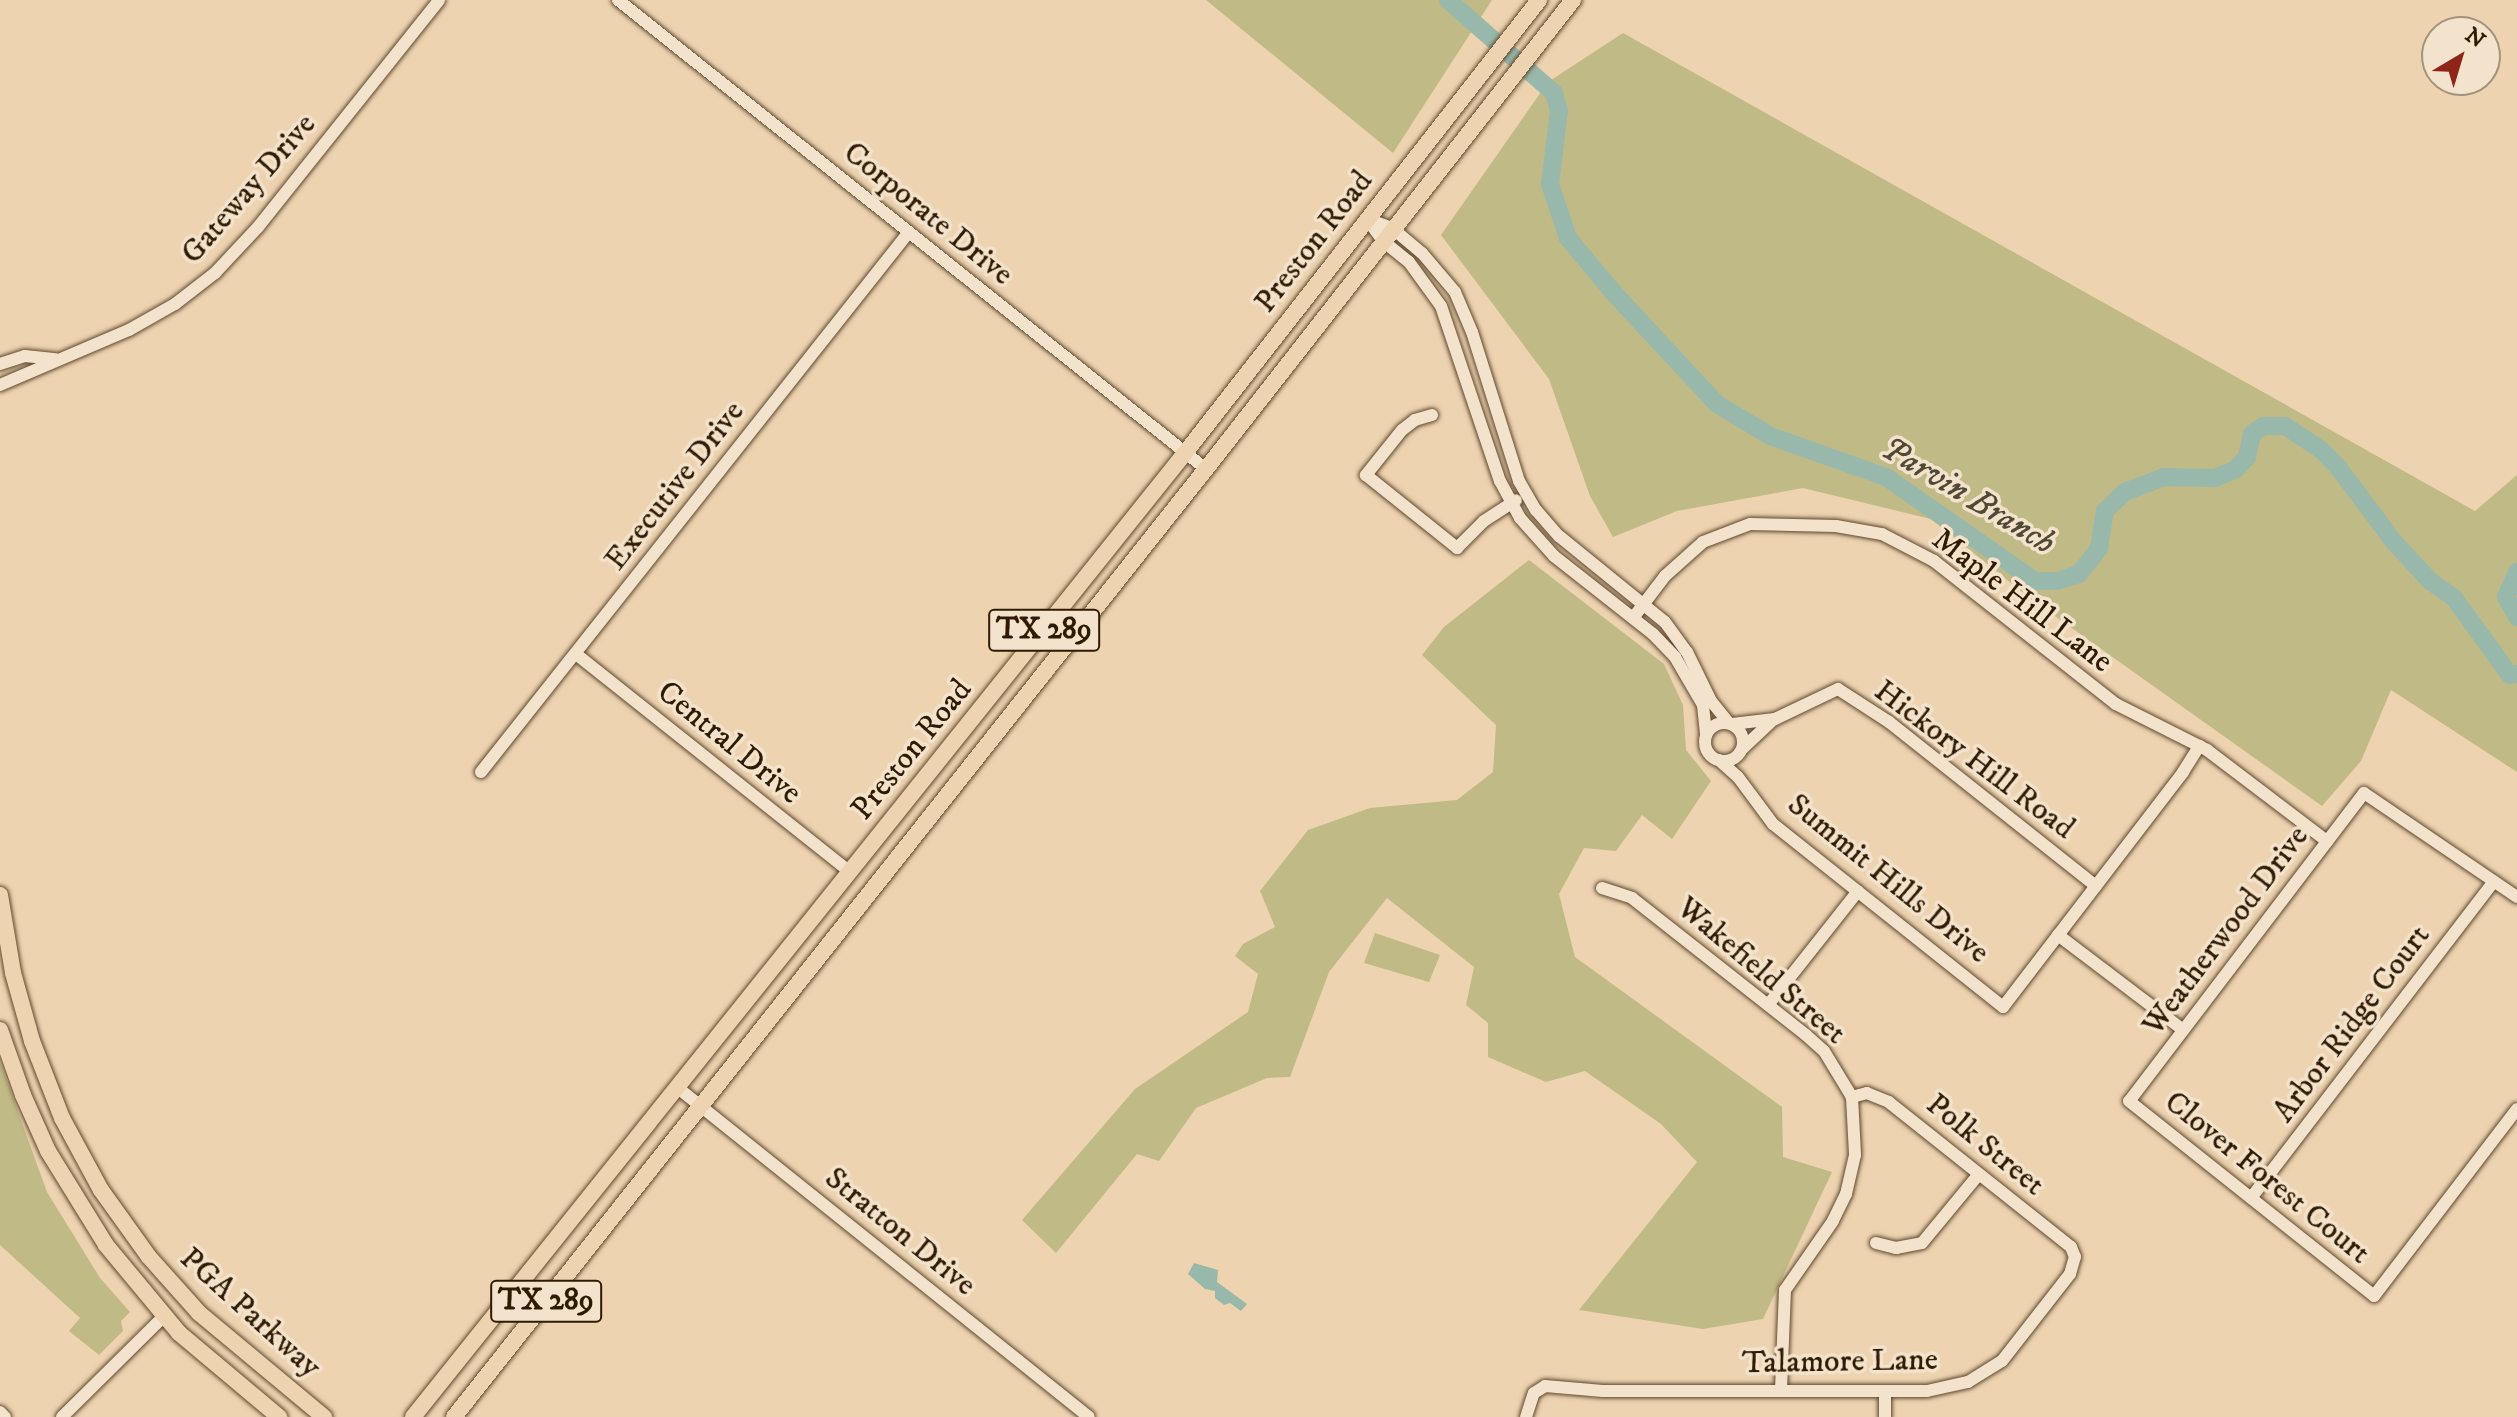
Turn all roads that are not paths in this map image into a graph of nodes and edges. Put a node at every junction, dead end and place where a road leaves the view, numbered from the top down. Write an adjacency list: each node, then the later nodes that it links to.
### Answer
1 (439, 0): 8 (street, Gateway Drive)
2 (618, 0): 6 (street, Corporate Drive)
3 (1539, 0): 5 (main road, Preston Road / TX 289)
4 (1573, 0): 7 (main road, Preston Road / TX 289)
5 (1367, 219): 7 (street); 12 (main road, Preston Road / TX 289)
6 (909, 232): 12 (street, Corporate Drive); 18 (street, Executive Drive)
7 (1387, 235): 13 (main road, Preston Road / TX 289); 14 (street); 15 (street)
8 (56, 359): 9 (street, Gateway Drive); 10 (street, Gateway Drive)
9 (0, 364)
10 (0, 385)
11 (1432, 415): 15 (street)
12 (1185, 453): 13 (street, Corporate Drive); 21 (main road, Preston Road / TX 289)
13 (1206, 469): 23 (main road, Preston Road / TX 289)
14 (1526, 494): 15 (street); 16 (street)
15 (1511, 502): 17 (street)
16 (1644, 603): 17 (street, Maple Hill Lane); 20 (street); 24 (street, Maple Hill Lane)
17 (1633, 618): 22 (street)
18 (576, 654): 27 (street, Executive Drive); 30 (street, Central Drive)
19 (1775, 719): 20 (street, Hickory Hill Road); 25 (street, Hickory Hill Road); 32 (street, Hickory Hill Road)
20 (1730, 723): 22 (street); 25 (street)
21 (966, 727): 23 (main road); 30 (main road, Preston Road / TX 289)
22 (1706, 735): 26 (street)
23 (987, 744): 37 (main road, Preston Road / TX 289)
24 (2199, 746): 29 (street, Maple Hill Lane); 32 (street)
25 (1743, 748): 26 (street); 28 (street, Summit Hills Drive)
26 (1719, 760): 28 (street, Summit Hills Drive)
27 (481, 772)
28 (1745, 786): 34 (street, Summit Hills Drive)
29 (2327, 841): 31 (street, Weatherwood Drive); 41 (street, Weatherwood Drive)
30 (850, 872): 37 (main road); 42 (main road, Preston Road / TX 289)
31 (2494, 881): 36 (street); 48 (street, Arbor Ridge Court)
32 (2096, 886): 38 (street)
33 (1602, 888): 39 (street, Wakefield Street)
34 (1858, 891): 38 (street, Summit Hills Drive); 39 (street)
35 (0, 895): 51 (main road, PGA Parkway)
36 (2517, 897)
37 (861, 901): 45 (main road, Preston Road / TX 289)
38 (2058, 935): 41 (street)
39 (1768, 1005): 43 (street, Wakefield Street)
40 (0, 1030): 52 (main road, PGA Parkway)
41 (2183, 1030): 44 (street, Weatherwood Drive)
42 (678, 1088): 45 (street, Stratton Drive); 60 (main road, Preston Road / TX 289)
43 (1852, 1097): 47 (street, Polk Street); 53 (street, Wakefield Street)
44 (2129, 1101): 48 (street, Clover Forest Court)
45 (700, 1104): 61 (main road, Preston Road / TX 289); 62 (street, Stratton Drive)
46 (2517, 1109): 48 (street, Clover Forest Court)
47 (1979, 1174): 49 (street); 50 (street, Polk Street)
48 (2251, 1198)
49 (1876, 1243)
50 (2075, 1257): 54 (street, Talamore Lane)
51 (183, 1296): 52 (main road); 59 (main road, PGA Parkway)
52 (164, 1316): 57 (street); 58 (main road, PGA Parkway)
53 (1781, 1390): 54 (street, Talamore Lane); 63 (street, Talamore Lane)
54 (1885, 1391): 64 (street)
55 (0, 1412): 56 (street)
56 (5, 1417)
57 (62, 1417)
58 (279, 1417)
59 (324, 1417)
60 (413, 1417)
61 (454, 1417)
62 (1089, 1417)
63 (1526, 1417)
64 (1885, 1417)

